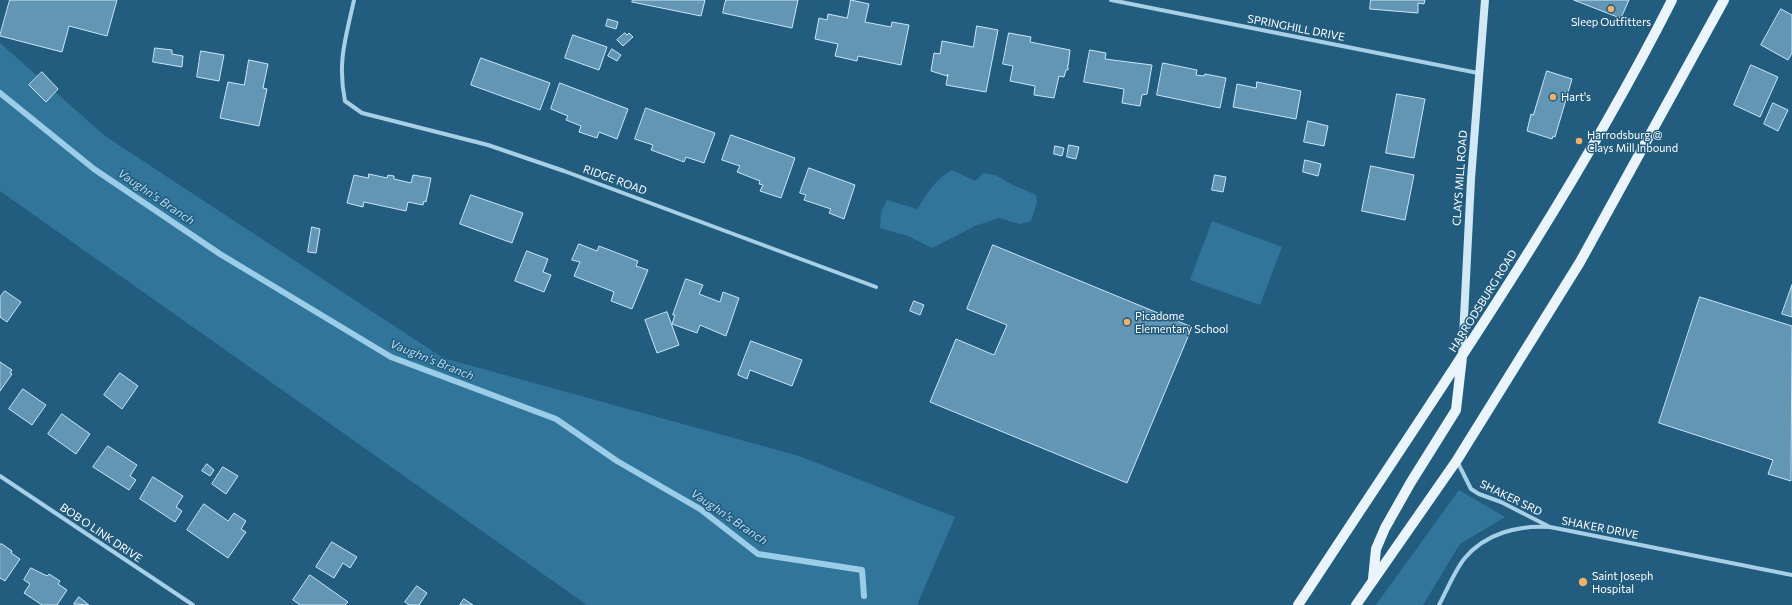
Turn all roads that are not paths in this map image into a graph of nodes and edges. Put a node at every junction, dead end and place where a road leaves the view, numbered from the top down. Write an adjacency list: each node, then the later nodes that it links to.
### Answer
1 (354, 0): 7 (street, RIDGE ROAD)
2 (1111, 0): 6 (street, SPRINGHILL DRIVE)
3 (1485, 0): 6 (main road, CLAYS MILL ROAD)
4 (1672, 0): 8 (main road, HARRODSBURG ROAD)
5 (1724, 0): 9 (main road)
6 (1478, 73): 8 (main road, CLAYS MILL ROAD)
7 (876, 287)
8 (1462, 357): 13 (main road); 15 (main road, HARRODSBURG ROAD)
9 (1457, 460): 11 (street, SHAKER SRD); 13 (main road)
10 (0, 476): 14 (street, BOB O LINK DRIVE)
11 (1550, 527): 12 (street, SHAKER DRIVE); 17 (street, SHAKER DRIVE)
12 (1792, 575)
13 (1373, 580): 16 (main road)
14 (193, 605)
15 (1298, 605)
16 (1356, 605)
17 (1439, 605)

